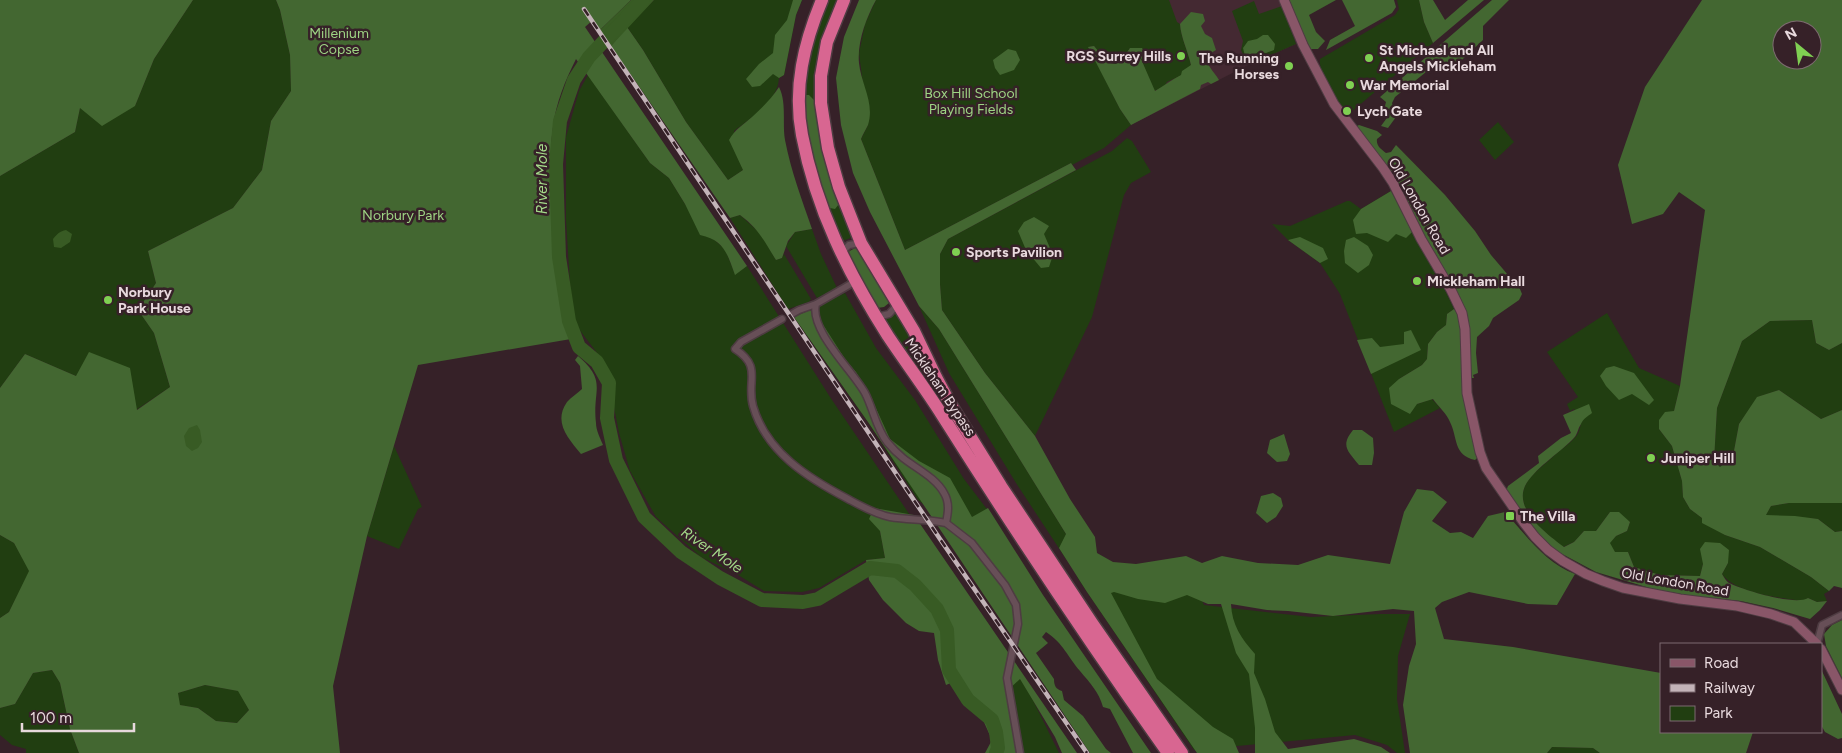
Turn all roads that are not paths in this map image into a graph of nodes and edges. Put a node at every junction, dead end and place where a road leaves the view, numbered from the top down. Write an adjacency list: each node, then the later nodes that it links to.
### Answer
1 (822, 0): 5 (highway, Mickleham Bypass)
2 (844, 0): 4 (highway, Mickleham Bypass)
3 (1284, 0): 14 (main road, Old London Road)
4 (861, 242): 5 (street); 8 (highway, Mickleham Bypass)
5 (840, 254): 6 (highway, Mickleham Bypass)
6 (856, 281): 7 (street); 10 (highway, Mickleham Bypass)
7 (816, 304): 9 (street); 12 (street)
8 (898, 304): 10 (street); 20 (highway, Mickleham Bypass)
9 (792, 314)
10 (876, 317): 19 (highway, Mickleham Bypass)
11 (782, 319): 12 (street)
12 (946, 523): 18 (street)
13 (1842, 615): 15 (street)
14 (1816, 643)
15 (1817, 643)
16 (1822, 651): 17 (main road)
17 (1842, 690)
18 (1020, 753)
19 (1168, 753)
20 (1182, 753)

